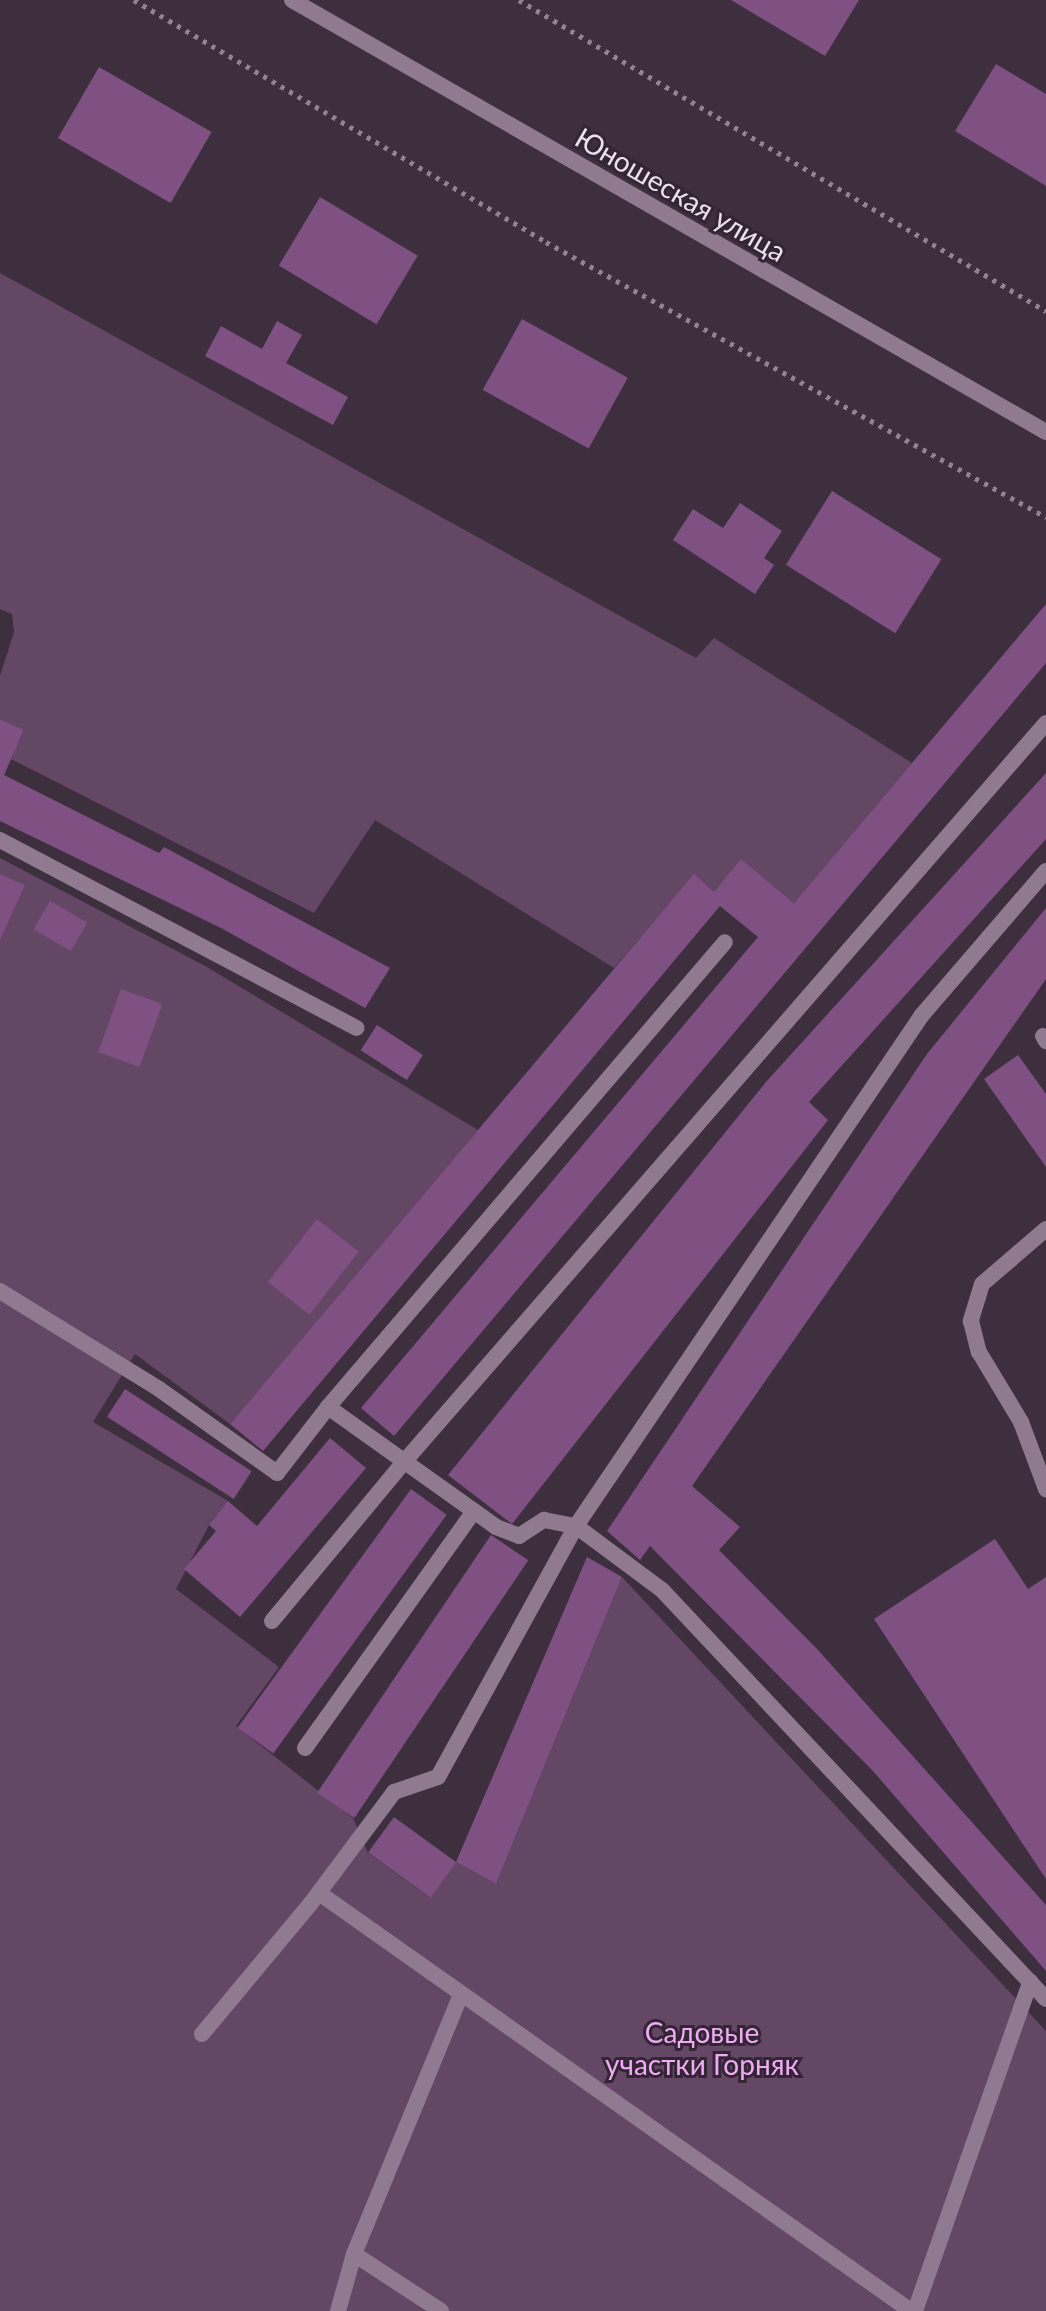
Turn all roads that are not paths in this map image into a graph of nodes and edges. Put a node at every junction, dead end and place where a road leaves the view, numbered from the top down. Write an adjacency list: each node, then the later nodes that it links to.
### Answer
1 (292, 0): 2 (street, Юношеская улица)
2 (1046, 432)
3 (1046, 723): 11 (street)
4 (0, 840): 7 (street)
5 (1046, 871): 14 (street)
6 (725, 942): 10 (street)
7 (356, 1028)
8 (1046, 1229): 12 (street)
9 (0, 1291): 10 (street)
10 (328, 1407): 11 (street)
11 (404, 1462): 13 (street); 15 (street)
12 (1046, 1489)
13 (474, 1511): 14 (street); 16 (street)
14 (576, 1526): 17 (street); 18 (street)
15 (272, 1621)
16 (305, 1748)
17 (319, 1893): 19 (street); 21 (street)
18 (1030, 1982): 20 (street); 25 (street)
19 (461, 1994): 22 (street); 25 (street)
20 (1046, 1999)
21 (202, 2034)
22 (354, 2254): 23 (street); 24 (street)
23 (338, 2311)
24 (441, 2311)
25 (913, 2311)

